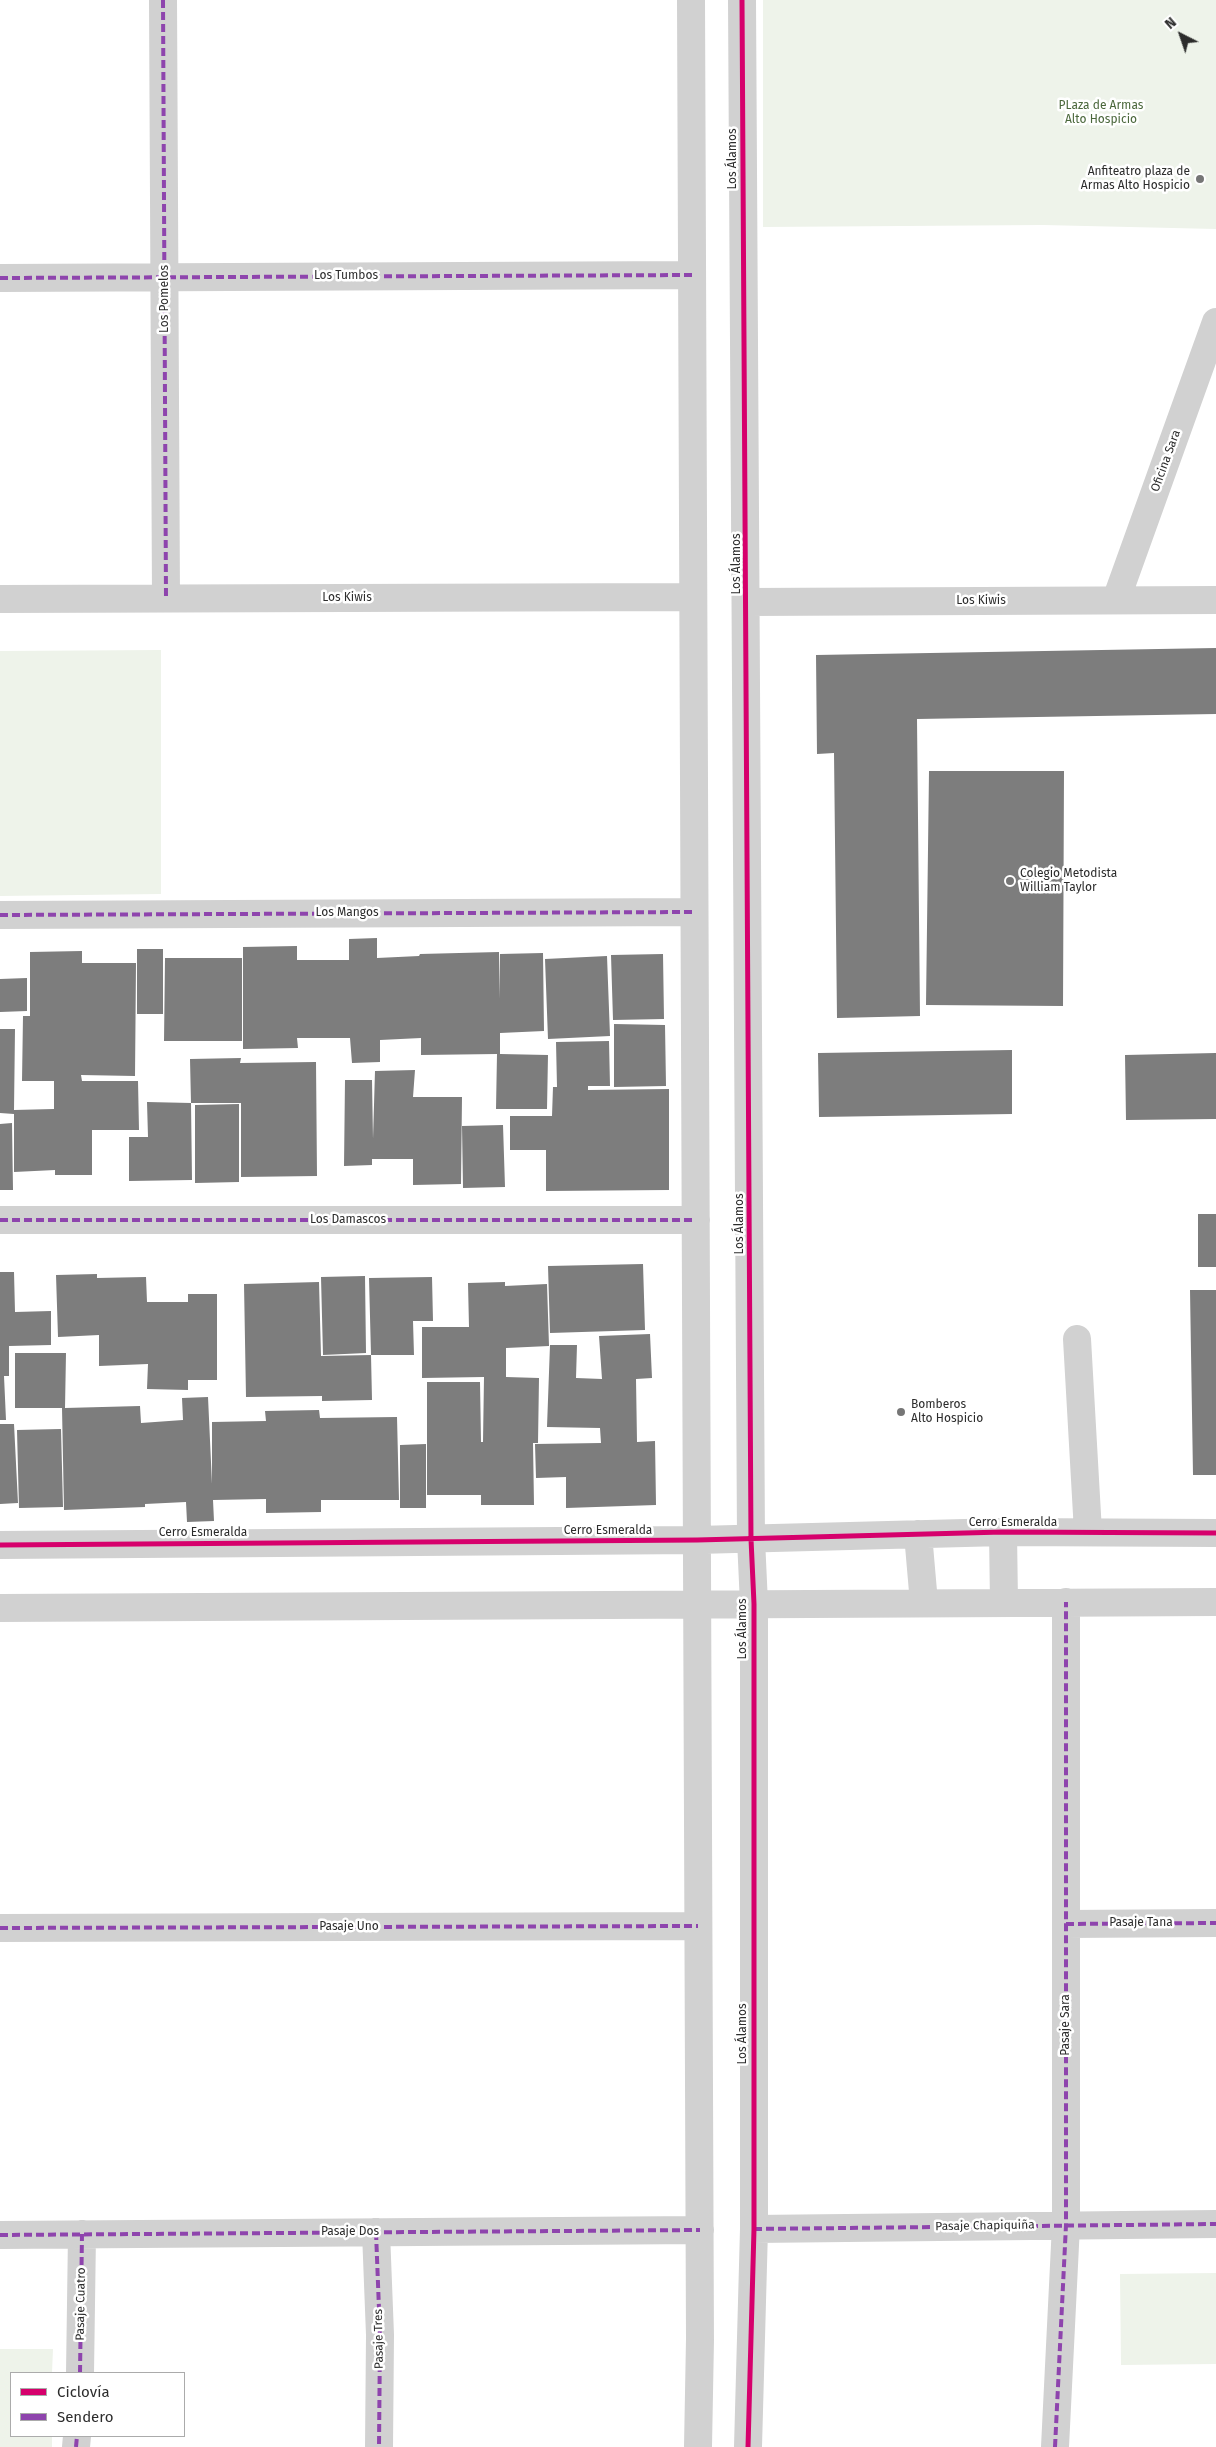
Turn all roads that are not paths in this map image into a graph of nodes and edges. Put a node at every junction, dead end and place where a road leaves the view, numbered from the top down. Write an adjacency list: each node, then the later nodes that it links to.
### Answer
1 (163, 0): 5 (street, Los Pomelos)
2 (691, 0): 4 (street)
3 (742, 0): 14 (street, Los Álamos)
4 (692, 275): 5 (street, Los Tumbos); 9 (street)
5 (165, 277): 6 (street, Los Tumbos); 10 (street, Los Pomelos)
6 (0, 278)
7 (1216, 322): 8 (street, Oficina Sara)
8 (1208, 367): 12 (street, Oficina Sara)
9 (693, 597): 10 (street, Los Kiwis); 15 (street)
10 (166, 598): 11 (street, Los Kiwis)
11 (0, 599)
12 (1116, 600): 13 (street, Los Kiwis); 14 (street, Los Kiwis)
13 (1216, 600)
14 (747, 602): 24 (street, Los Álamos)
15 (694, 912): 16 (street, Los Mangos); 18 (street)
16 (0, 915)
17 (0, 1220): 18 (street, Los Damascos)
18 (696, 1220): 25 (street)
19 (1077, 1339): 21 (street)
20 (1003, 1532): 21 (street, Cerro Esmeralda); 23 (street, Cerro Esmeralda); 30 (street)
21 (1088, 1532): 22 (street, Cerro Esmeralda)
22 (1216, 1533)
23 (918, 1534): 24 (street, Cerro Esmeralda); 29 (street)
24 (751, 1539): 25 (street, Cerro Esmeralda); 32 (street, Los Álamos)
25 (697, 1540): 26 (street, Cerro Esmeralda); 31 (street)
26 (0, 1545)
27 (1066, 1602): 28 (street); 30 (street); 35 (street, Pasaje Sara)
28 (1216, 1602)
29 (924, 1603): 30 (street); 32 (street)
30 (1004, 1603)
31 (697, 1604): 32 (street); 33 (street); 36 (street)
32 (754, 1604): 40 (street, Los Álamos)
33 (0, 1608)
34 (1216, 1923): 35 (street, Pasaje Tana)
35 (1066, 1924): 39 (street, Pasaje Sara)
36 (698, 1926): 37 (street, Pasaje Uno); 41 (street)
37 (0, 1928)
38 (1216, 2224): 39 (street, Pasaje Chapiquiña)
39 (1066, 2225): 40 (street, Pasaje Chapiquiña); 49 (street, Pasaje Sara)
40 (754, 2229): 48 (street, Los Álamos)
41 (700, 2230): 42 (street, Pasaje Dos); 47 (street)
42 (376, 2232): 44 (street, Pasaje Dos); 46 (street, Pasaje Tres)
43 (0, 2234): 44 (street, Pasaje Dos)
44 (82, 2234): 45 (street, Pasaje Cuatro)
45 (80, 2372)
46 (379, 2447)
47 (698, 2447)
48 (748, 2447)
49 (1055, 2447)

